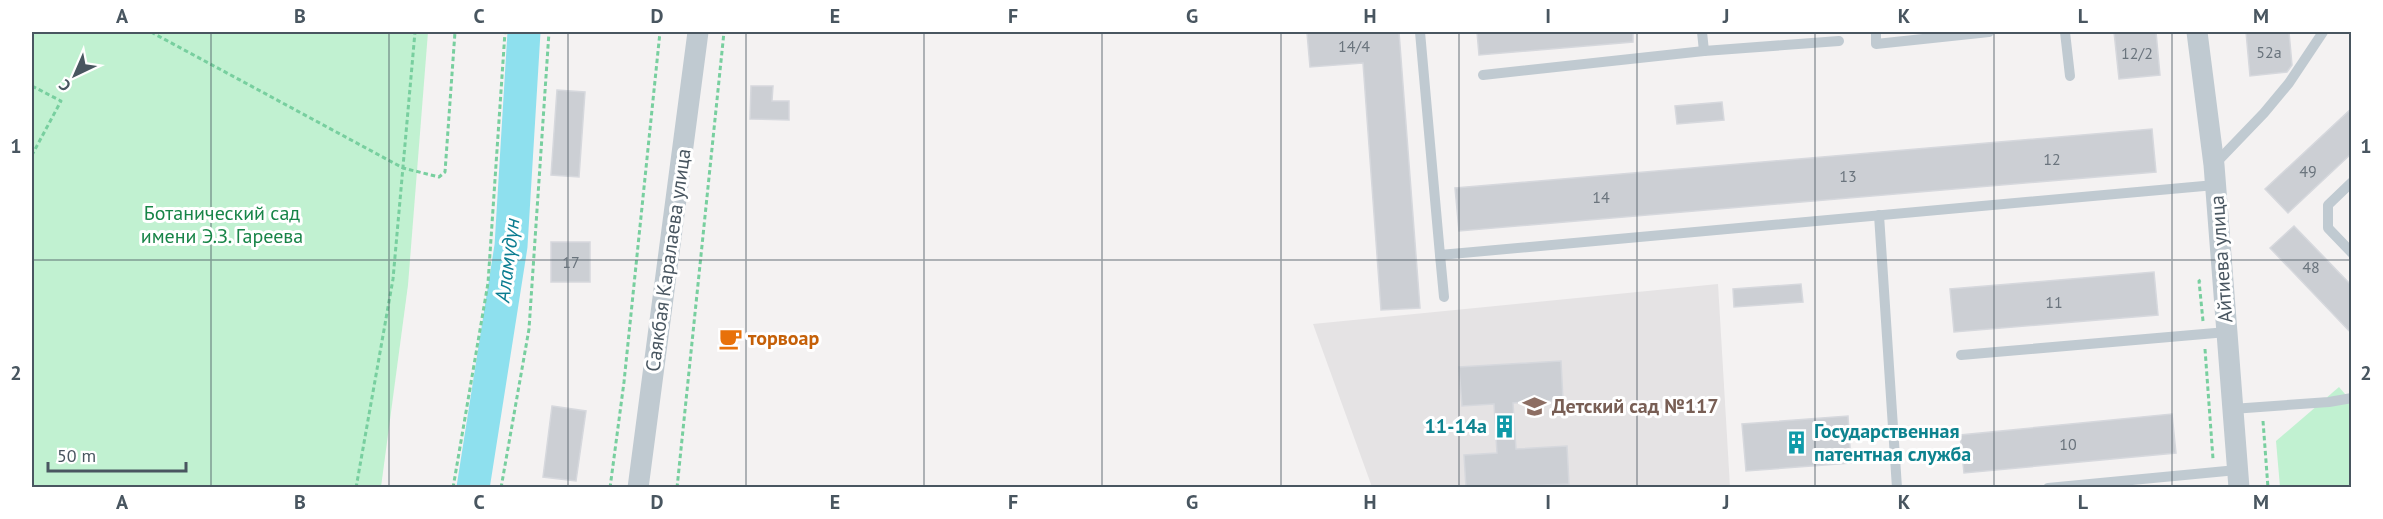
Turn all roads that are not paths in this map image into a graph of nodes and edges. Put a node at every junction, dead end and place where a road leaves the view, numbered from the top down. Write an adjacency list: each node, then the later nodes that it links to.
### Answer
1 (698, 32): 24 (street, Саякбая Каралаева улица)
2 (1420, 32): 17 (lane)
3 (1702, 32): 10 (lane)
4 (1876, 32): 5 (lane)
5 (1989, 32)
6 (2065, 32): 12 (lane)
7 (2197, 32): 13 (street, Айтиева улица)
8 (2323, 32): 13 (lane)
9 (1839, 41): 10 (lane)
10 (1704, 51): 11 (lane)
11 (1482, 75)
12 (2070, 76)
13 (2214, 175): 15 (lane); 19 (street, Айтиева улица)
14 (2352, 182): 16 (lane)
15 (1879, 215): 17 (lane); 25 (lane)
16 (2352, 253)
17 (1440, 255): 18 (lane)
18 (1444, 297)
19 (2227, 332): 20 (lane); 22 (street, Айтиева улица)
20 (1961, 355)
21 (2352, 398): 22 (lane)
22 (2232, 409): 23 (street, Айтиева улица)
23 (2238, 479): 26 (lane)
24 (638, 488)
25 (1897, 488)
26 (2048, 488)

